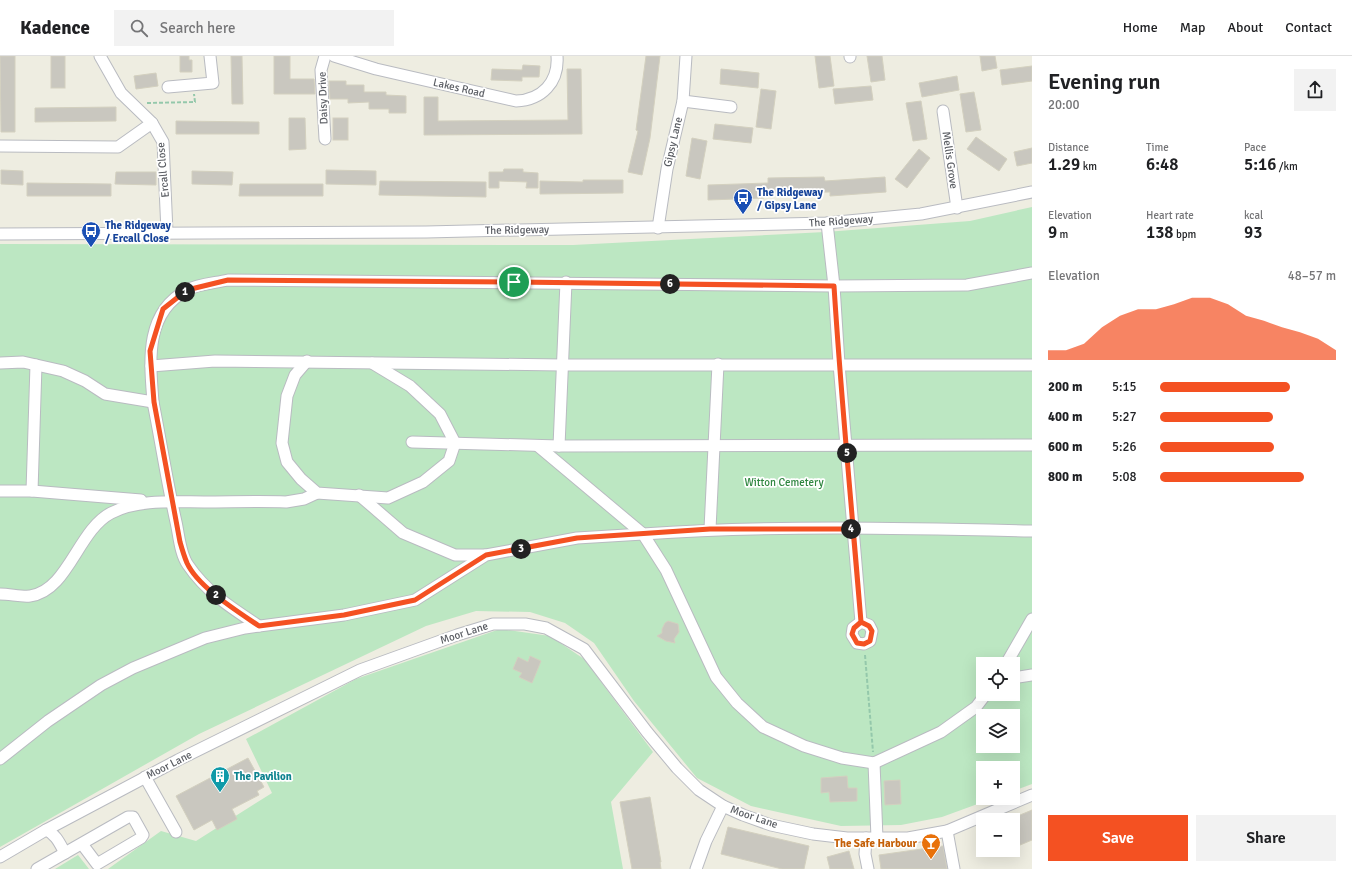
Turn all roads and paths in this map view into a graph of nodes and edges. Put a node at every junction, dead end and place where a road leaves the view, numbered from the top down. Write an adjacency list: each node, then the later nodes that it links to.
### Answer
1 (100, 56): 10 (street, Ercall Close)
2 (210, 56): 7 (street)
3 (325, 56): 14 (street, Daisy Drive)
4 (334, 56): 5 (street, Lakes Road)
5 (557, 56)
6 (686, 56): 9 (street, Gipsy Lane)
7 (194, 86): 8 (street); 10 (path)
8 (168, 87)
9 (683, 101): 11 (street); 19 (street, Gipsy Lane)
10 (131, 103): 13 (street, Ercall Close)
11 (731, 107)
12 (943, 111): 17 (street, Mellis Grove)
13 (152, 123): 15 (street); 20 (street, Ercall Close)
14 (325, 140)
15 (0, 146)
16 (1032, 192): 17 (street, The Ridgeway)
17 (957, 208): 18 (street, The Ridgeway)
18 (827, 223): 19 (street, The Ridgeway); 24 (street)
19 (658, 228): 20 (street, The Ridgeway)
20 (167, 232): 21 (street, The Ridgeway)
21 (0, 234)
22 (1032, 273): 24 (street)
23 (566, 282): 24 (street); 31 (street); 33 (street)
24 (834, 286): 29 (street)
25 (307, 361): 27 (street); 33 (street); 44 (street)
26 (0, 363): 30 (street)
27 (371, 363): 31 (street); 36 (street)
28 (718, 364): 29 (street); 31 (street); 37 (street)
29 (839, 364): 32 (street); 41 (street)
30 (36, 365): 34 (street); 42 (street)
31 (564, 365): 40 (street)
32 (1032, 365)
33 (151, 366): 34 (street)
34 (154, 402): 46 (street)
35 (412, 442): 36 (street)
36 (455, 443): 39 (street); 45 (street)
37 (715, 445): 40 (street); 41 (street); 47 (street)
38 (1032, 445): 41 (street)
39 (538, 446): 40 (street); 50 (street)
40 (559, 446)
41 (846, 447): 48 (street)
42 (32, 490): 43 (street); 46 (street)
43 (0, 491)
44 (317, 493): 45 (street); 46 (street)
45 (359, 495): 51 (street)
46 (172, 502): 52 (street); 55 (street)
47 (710, 529): 48 (street); 50 (street)
48 (853, 529): 49 (street); 54 (street)
49 (1032, 531)
50 (643, 534): 51 (street); 63 (street)
51 (486, 555): 55 (street)
52 (0, 594)
53 (1032, 619): 57 (street)
54 (861, 622): 56 (street); 56 (street)
55 (259, 626): 62 (street)
56 (864, 644): 61 (path)
57 (1010, 657)
58 (1032, 675): 59 (street)
59 (1020, 677)
60 (981, 701): 63 (street)
61 (872, 745)
62 (0, 759)
63 (874, 764): 70 (street)
64 (145, 777): 66 (street, Moor Lane); 67 (street, Moor Lane); 69 (street)
65 (1032, 795): 68 (street, Moor Lane)
66 (723, 806): 70 (street, Moor Lane); 75 (street)
67 (46, 830): 72 (street); 73 (street, Moor Lane)
68 (947, 831): 70 (street, Moor Lane); 77 (street)
69 (176, 832)
70 (871, 838): 76 (street)
71 (82, 844): 71 (street); 72 (street)
72 (65, 853): 74 (street)
73 (0, 857)
74 (37, 869)
75 (696, 869)
76 (868, 869)
77 (954, 869)

